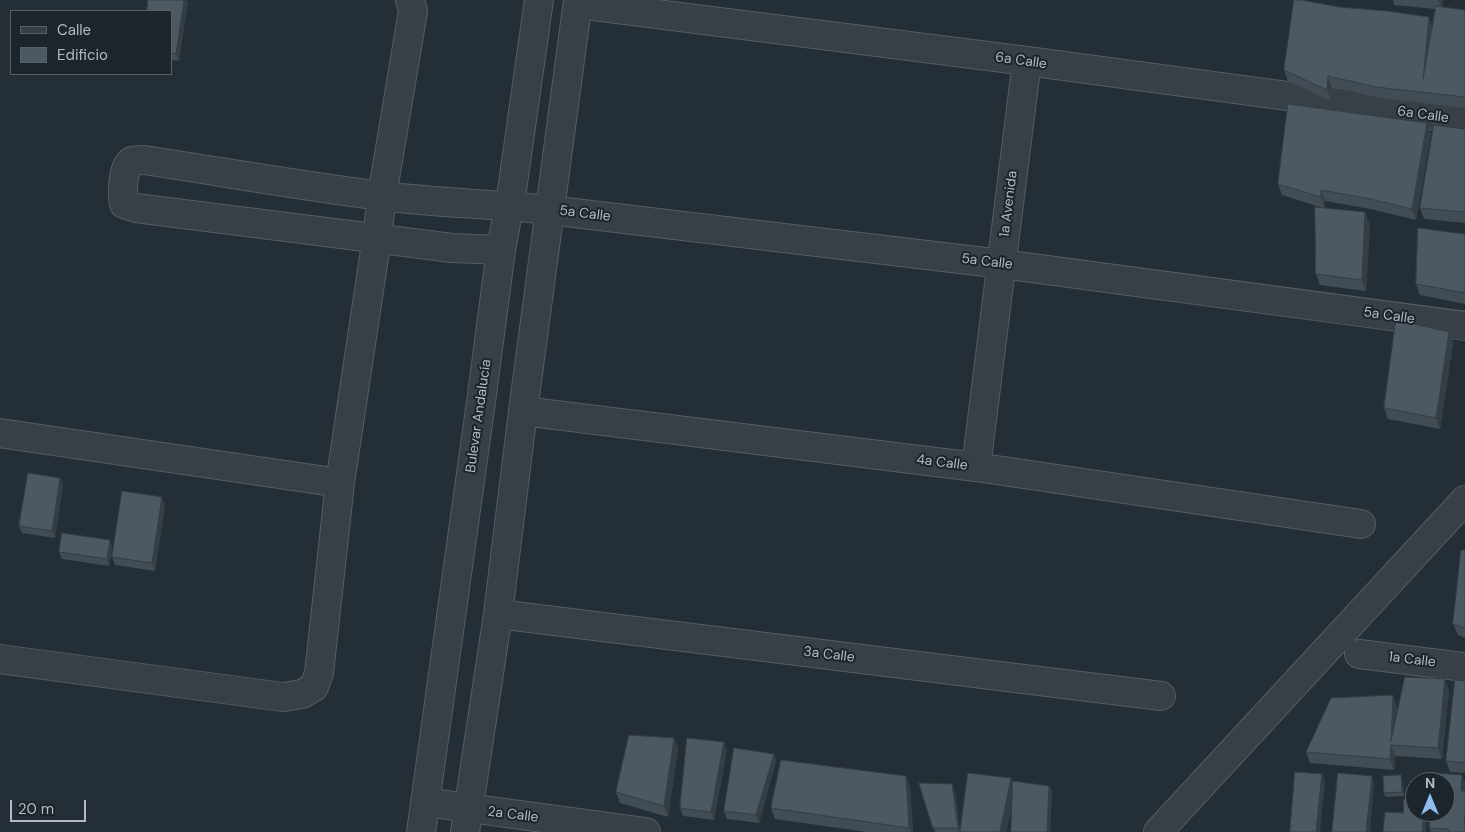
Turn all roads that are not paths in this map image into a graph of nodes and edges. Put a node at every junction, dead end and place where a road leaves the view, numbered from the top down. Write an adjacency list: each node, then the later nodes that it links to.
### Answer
1 (410, 0): 6 (street)
2 (539, 0): 7 (street, Bulevar Andalucía)
3 (578, 2): 4 (street, 6a Calle); 8 (street)
4 (1027, 61): 5 (street, 6a Calle); 11 (street, 1a Avenida)
5 (1465, 120)
6 (382, 196): 7 (street, 5a Calle); 9 (street); 9 (street, 5a Calle)
7 (509, 206): 8 (street, 5a Calle); 10 (street, Bulevar Andalucía)
8 (549, 210): 11 (street, 5a Calle); 13 (street)
9 (377, 237): 10 (street); 16 (street)
10 (501, 250): 24 (street, Bulevar Andalucía)
11 (1002, 264): 12 (street, 5a Calle); 15 (street, 1a Avenida)
12 (1465, 326)
13 (523, 411): 15 (street, 4a Calle); 19 (street)
14 (0, 433): 16 (street)
15 (976, 467): 18 (street, 4a Calle)
16 (340, 483): 21 (street)
17 (1465, 500): 28 (street)
18 (1360, 524)
19 (498, 614): 23 (street, 3a Calle); 25 (street)
20 (1359, 654): 22 (street, 1a Calle)
21 (0, 658)
22 (1465, 667)
23 (1161, 696)
24 (425, 802): 25 (street, 2a Calle); 26 (street, Bulevar Andalucía)
25 (467, 821): 27 (street, 2a Calle)
26 (421, 832)
27 (646, 832)
28 (1158, 832)

